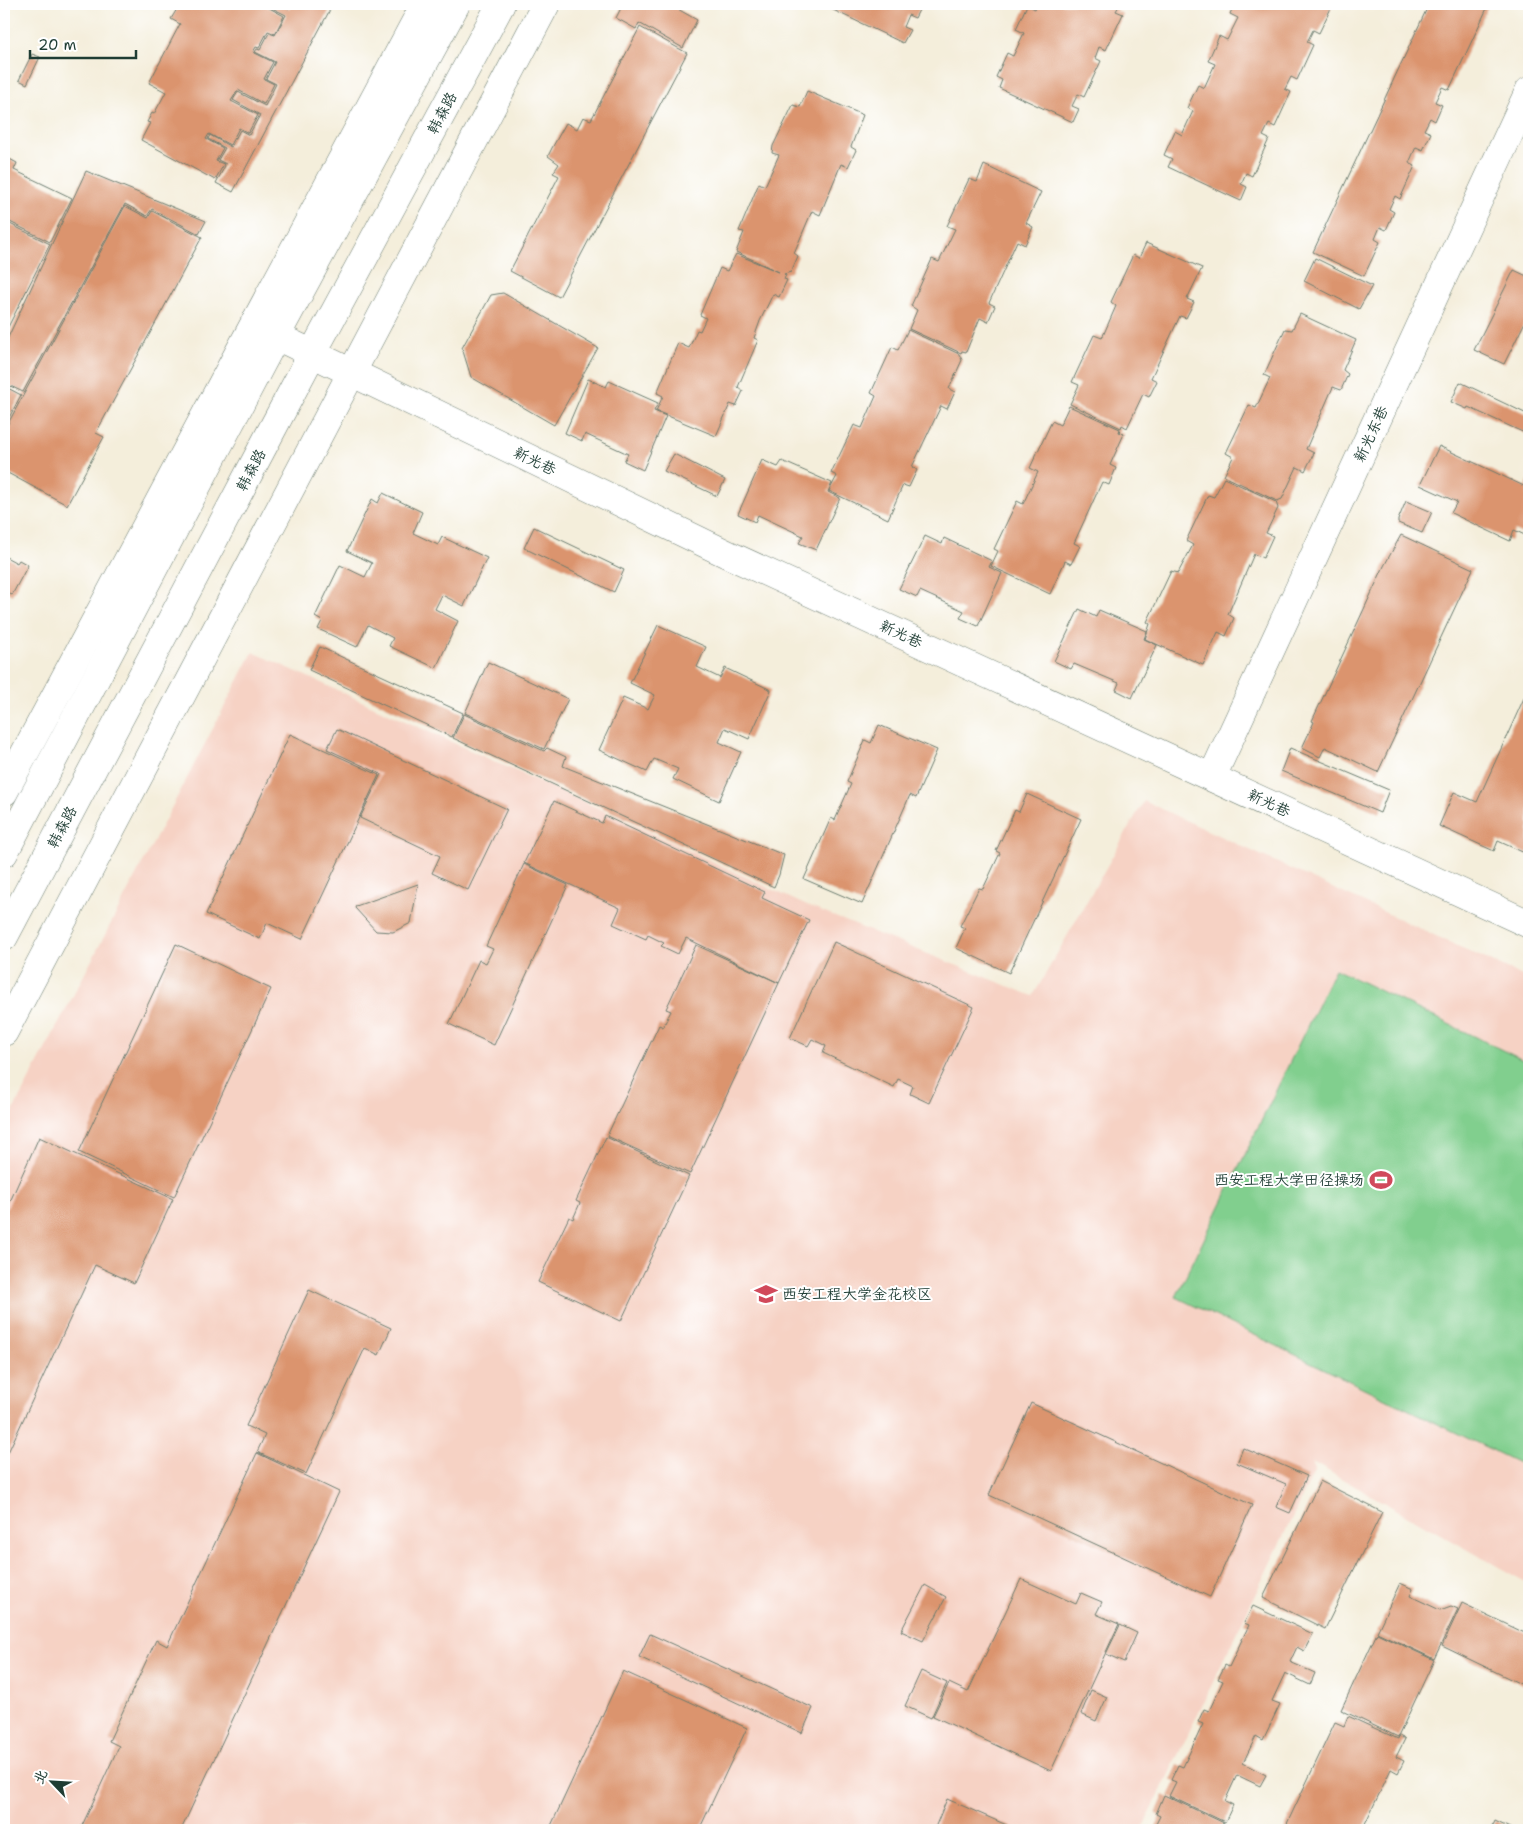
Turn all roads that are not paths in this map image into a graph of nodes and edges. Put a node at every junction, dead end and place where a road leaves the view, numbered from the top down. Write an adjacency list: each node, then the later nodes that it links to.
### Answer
1 (425, 4): 10 (street)
2 (456, 4): 6 (street)
3 (501, 4): 7 (street, 韩森路)
4 (546, 4): 8 (street)
5 (1529, 91): 9 (street, 新光东巷)
6 (276, 336): 7 (street, 新光巷); 11 (street)
7 (312, 354): 8 (street, 新光巷); 13 (street, 韩森路)
8 (352, 373): 9 (street, 新光巷); 14 (street)
9 (1212, 777): 12 (street, 新光巷)
10 (4, 792)
11 (4, 853)
12 (1529, 924)
13 (4, 937)
14 (4, 1032)

